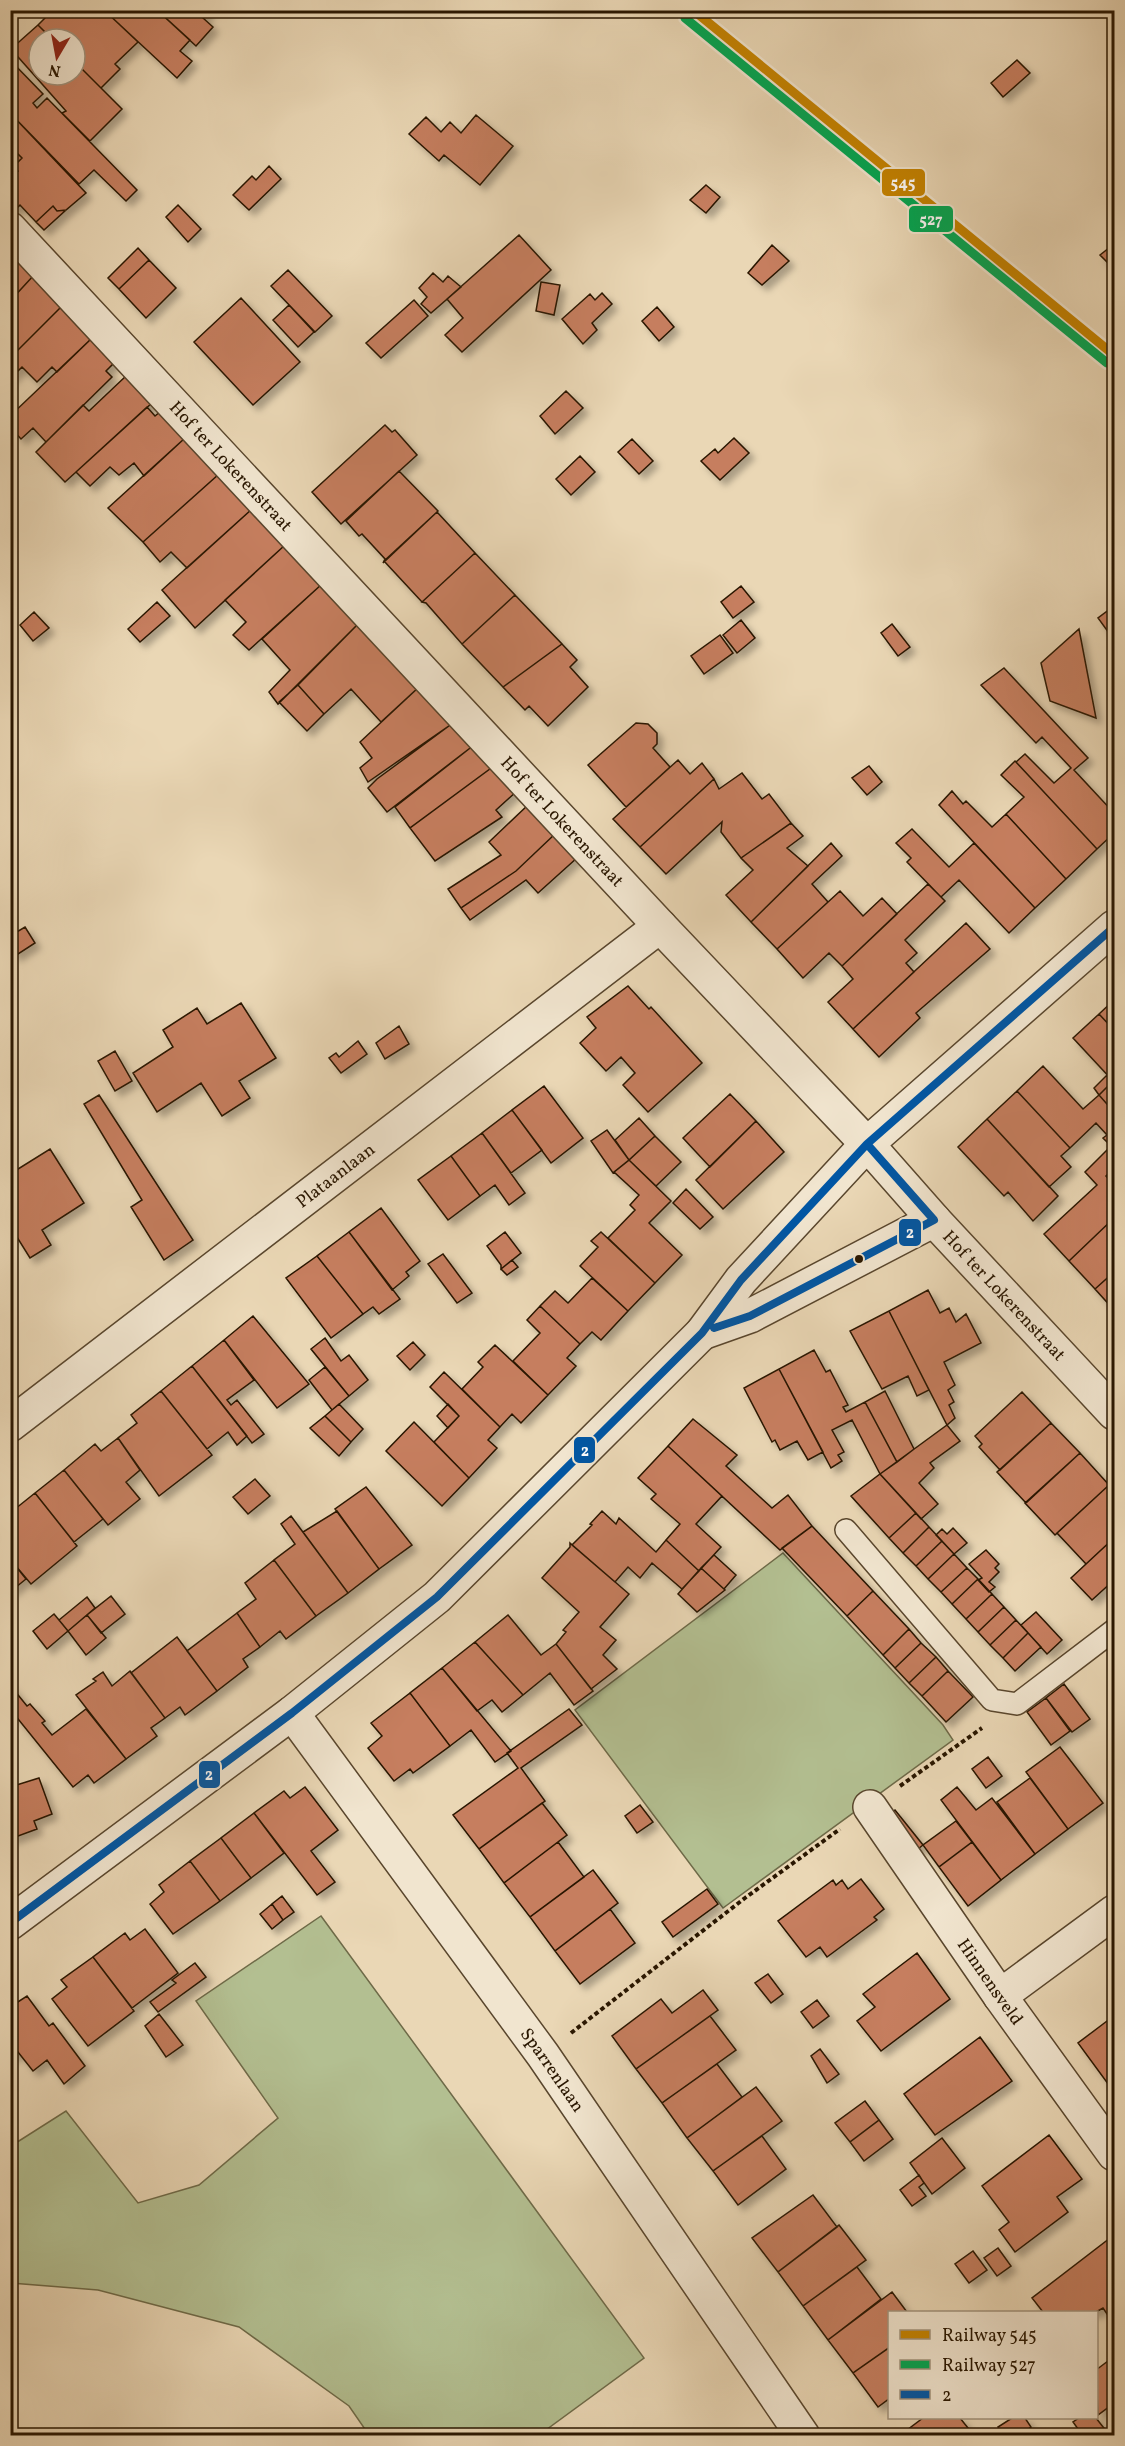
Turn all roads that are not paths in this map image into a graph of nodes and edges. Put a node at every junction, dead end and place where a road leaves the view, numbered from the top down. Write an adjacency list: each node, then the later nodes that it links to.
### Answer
1 (10, 229): 2 (street, Hof ter Lokerenstraat)
2 (660, 926): 4 (street, Hof ter Lokerenstraat); 8 (street, Plataanlaan)
3 (1114, 927): 4 (street)
4 (867, 1144): 5 (street, Hof ter Lokerenstraat); 6 (street)
5 (934, 1220): 6 (street); 7 (street, Hof ter Lokerenstraat)
6 (702, 1332): 11 (street)
7 (1114, 1413)
8 (10, 1425)
9 (846, 1530): 10 (lane)
10 (1114, 1630)
11 (292, 1713): 14 (street); 17 (street, Sparrenlaan)
12 (870, 1807): 15 (street, Hinnensveld)
13 (1114, 1912): 15 (street)
14 (18, 1913)
15 (1000, 1996): 16 (street, Hinnensveld)
16 (1114, 2154)
17 (803, 2436)

